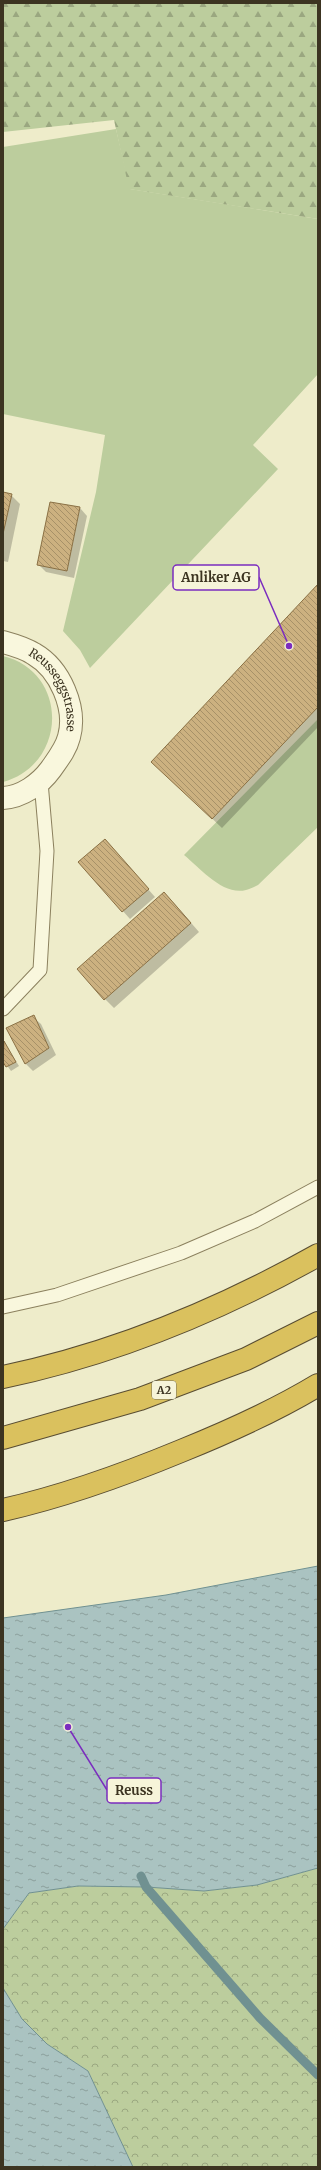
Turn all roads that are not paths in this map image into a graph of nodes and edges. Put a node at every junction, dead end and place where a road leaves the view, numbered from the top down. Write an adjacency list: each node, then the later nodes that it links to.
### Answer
1 (3, 642): 2 (street, Reusseggstrasse)
2 (41, 782): 3 (street, Reusseggstrasse); 4 (lane)
3 (3, 798)
4 (3, 1009)
5 (318, 1186): 7 (lane)
6 (318, 1255): 9 (highway)
7 (3, 1307)
8 (318, 1322): 11 (highway, A2)
9 (3, 1377)
10 (318, 1385): 12 (highway)
11 (3, 1438)
12 (3, 1510)

